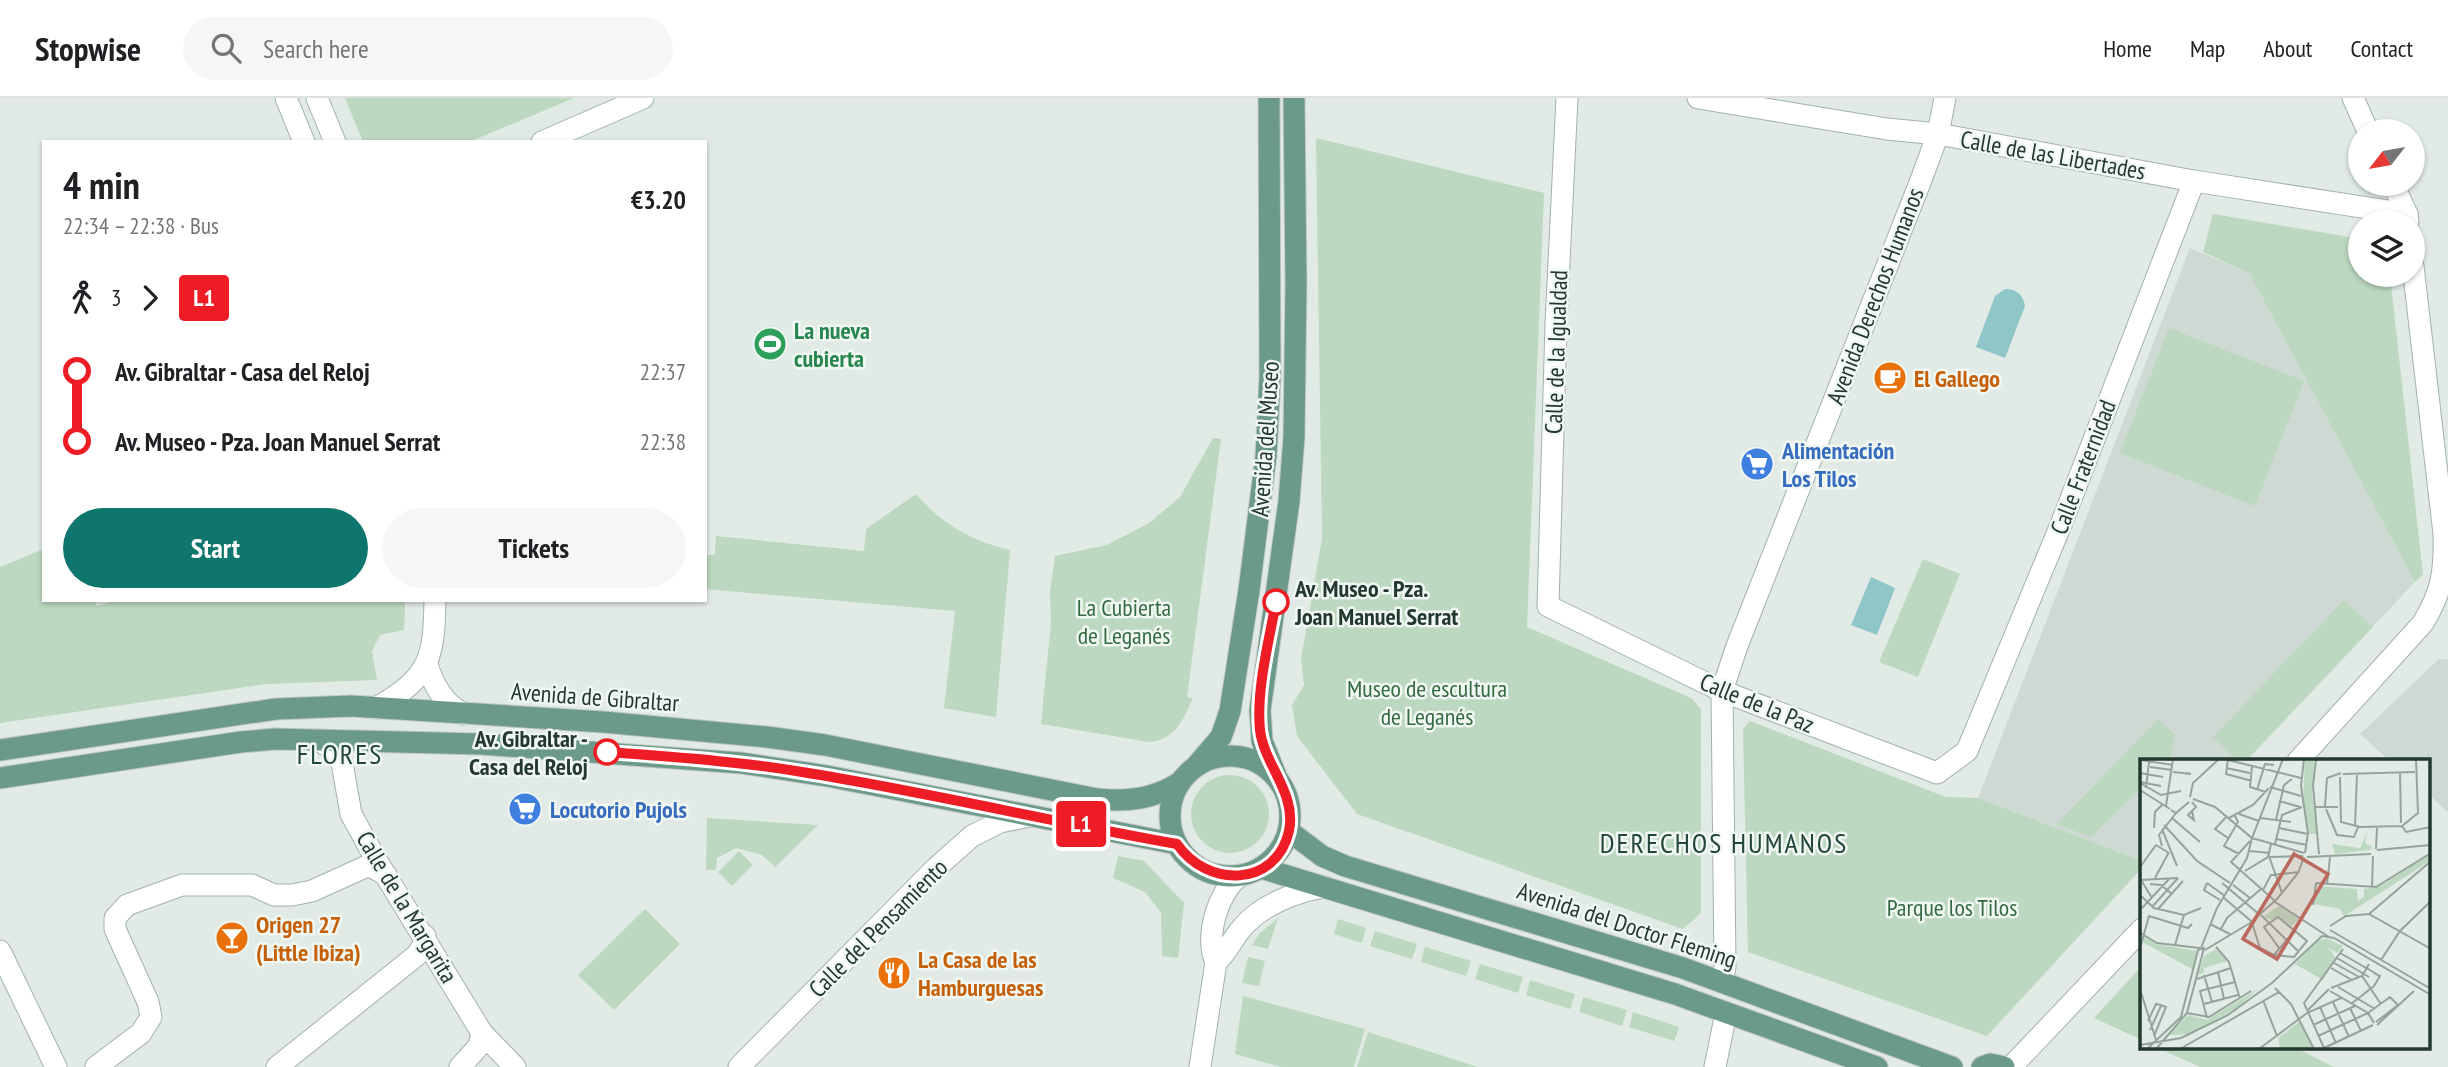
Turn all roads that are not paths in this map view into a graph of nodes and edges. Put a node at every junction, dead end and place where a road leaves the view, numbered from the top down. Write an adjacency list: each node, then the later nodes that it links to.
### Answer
1 (286, 98): 12 (street)
2 (317, 98): 13 (street)
3 (643, 98): 14 (street)
4 (1269, 98): 28 (main road, Avenida del Museo)
5 (1294, 98): 30 (main road, Avenida del Museo)
6 (1567, 98): 19 (street, Calle de la Igualdad)
7 (1698, 98): 11 (street, Calle de las Libertades)
8 (1945, 98): 11 (street, Avenida Derechos Humanos)
9 (2353, 98): 10 (street)
10 (2363, 119)
11 (1938, 134): 15 (street, Calle de las Libertades); 21 (street, Avenida Derechos Humanos)
12 (303, 140)
13 (334, 140)
14 (547, 140)
15 (2194, 181): 16 (street, Calle de las Libertades); 26 (street, Calle Fraternidad)
16 (2362, 210)
17 (2415, 287): 27 (street)
18 (435, 602): 20 (street)
19 (1548, 606): 21 (street, Calle de la Paz)
20 (427, 665): 22 (street); 23 (street)
21 (1722, 691): 26 (street, Calle de la Paz); 43 (street, Avenida Derechos Humanos)
22 (376, 708): 23 (main road, Avenida de Gibraltar); 25 (main road, Avenida de Gibraltar)
23 (464, 713): 31 (main road, Avenida de Gibraltar)
24 (318, 740): 29 (main road); 32 (main road); 36 (street, Calle de la Margarita)
25 (0, 750)
26 (1967, 751)
27 (2300, 759)
28 (1197, 765): 30 (main road); 31 (main road)
29 (0, 778)
30 (1277, 778): 33 (main road)
31 (1180, 783): 34 (main road)
32 (1033, 816): 34 (main road); 51 (street, Calle del Pensamiento)
33 (1289, 831): 35 (main road); 43 (main road, Avenida del Doctor Fleming)
34 (1177, 844): 37 (main road)
35 (1261, 868): 37 (main road); 38 (main road, Avenida del Doctor Fleming)
36 (386, 875): 40 (street, Calle de la Margarita); 47 (street)
37 (1241, 875): 42 (street)
38 (1324, 887): 42 (street); 44 (main road, Avenida del Doctor Fleming)
39 (2140, 931): 58 (street)
40 (425, 936): 45 (street, Calle de la Margarita); 48 (street)
41 (0, 951): 46 (street)
42 (1216, 962): 52 (street)
43 (1722, 982): 55 (main road, Avenida del Doctor Fleming)
44 (1726, 1013): 53 (street); 54 (main road, Avenida del Doctor Fleming)
45 (482, 1033): 49 (street); 50 (street, Calle de la Margarita)
46 (56, 1067)
47 (96, 1067)
48 (277, 1067)
49 (460, 1067)
50 (515, 1067)
51 (739, 1067)
52 (1200, 1067)
53 (1715, 1067)
54 (1877, 1067)
55 (1952, 1067)
56 (1982, 1067): 57 (main road)
57 (2004, 1067)
58 (2011, 1067)

